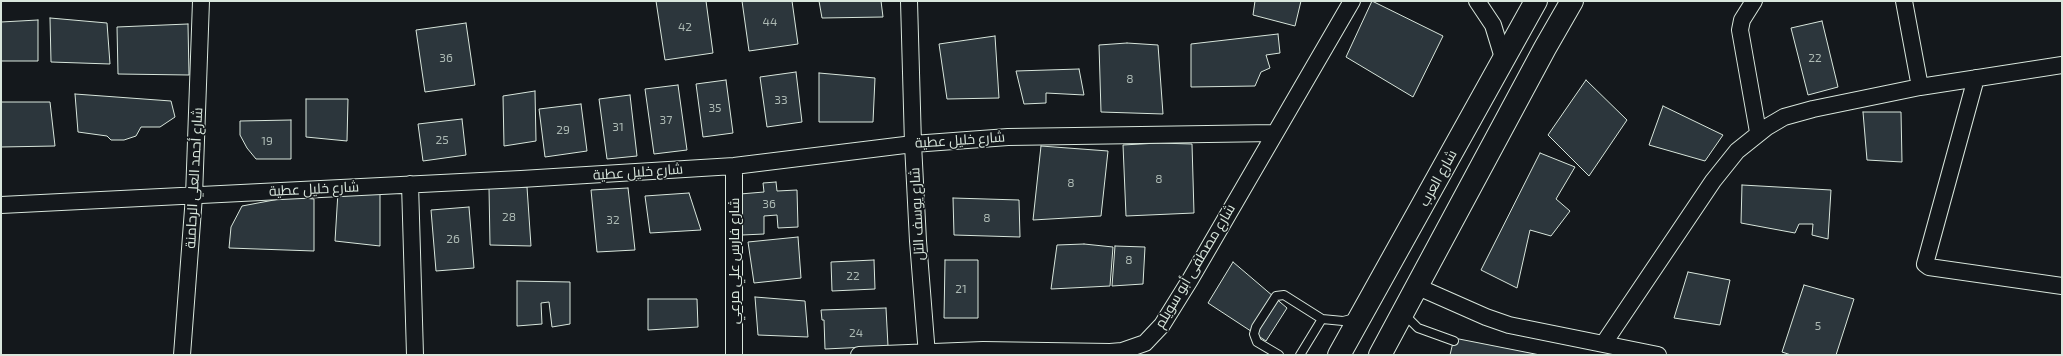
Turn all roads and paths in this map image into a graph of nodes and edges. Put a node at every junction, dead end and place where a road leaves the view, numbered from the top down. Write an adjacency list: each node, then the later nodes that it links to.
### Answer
1 (201, 1): 18 (street, شارع أحمد العلي الرحامنة)
2 (909, 1): 15 (street, شارع يوسف التل)
3 (1352, 1): 14 (street, شارع مصطفى أبو سويلم)
4 (1477, 1): 9 (street)
5 (1536, 1): 9 (main road, شارع العرب)
6 (1572, 1): 21 (main road)
7 (1754, 1): 13 (street)
8 (1904, 1): 12 (street)
9 (1504, 61): 22 (main road, شارع العرب)
10 (2062, 65): 11 (street)
11 (1976, 78): 12 (street); 20 (street)
12 (1920, 87): 13 (street)
13 (1758, 132): 26 (street)
14 (1274, 133): 15 (street, شارع خليل عطية); 27 (street, شارع مصطفى أبو سويلم)
15 (913, 144): 16 (street, شارع خليل عطية); 27 (street, شارع يوسف التل)
16 (734, 166): 17 (street, شارع خليل عطية); 30 (street, شارع فارس علي مرعي)
17 (410, 184): 18 (street, شارع خليل عطية); 29 (street)
18 (194, 196): 19 (street, شارع خليل عطية); 28 (street, شارع أحمد العلي الرحامنة)
19 (1, 206)
20 (2062, 286)
21 (1418, 287): 23 (main road); 26 (street)
22 (1363, 314): 24 (lane); 34 (main road, شارع العرب)
23 (1404, 314): 25 (lane); 35 (main road)
24 (1322, 319): 32 (lane); 33 (lane)
25 (1454, 341)
26 (1604, 344): 36 (street)
27 (927, 354): 31 (street, شارع مصطفى أبو سويلم)
28 (182, 355)
29 (415, 355)
30 (734, 355)
31 (859, 355)
32 (1279, 355)
33 (1300, 355)
34 (1339, 355)
35 (1380, 355)
36 (1658, 355)

